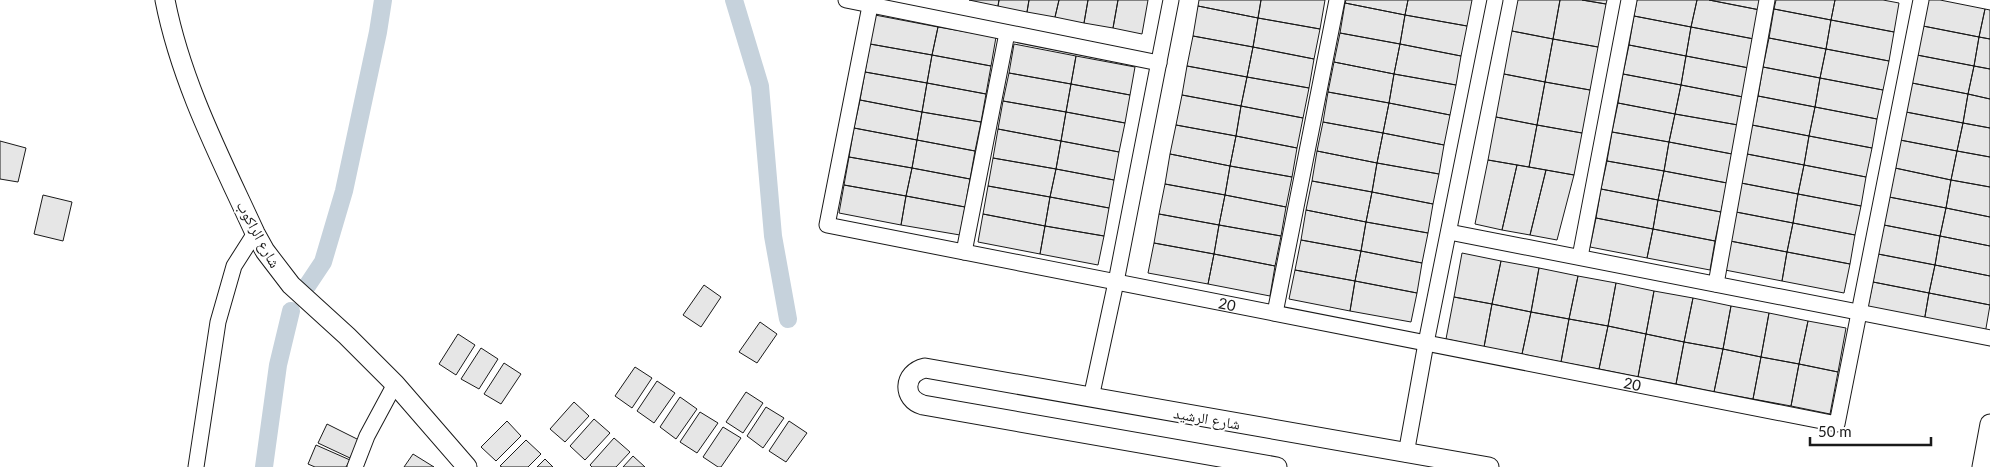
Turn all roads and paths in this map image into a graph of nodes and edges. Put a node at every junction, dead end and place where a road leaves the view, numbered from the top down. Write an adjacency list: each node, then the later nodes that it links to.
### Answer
1 (165, 0): 13 (street, شارع الراكوب)
2 (846, 0): 9 (street)
3 (1171, 0): 11 (street)
4 (1337, 0): 19 (street)
5 (1495, 0): 12 (street)
6 (1630, 0): 15 (street)
7 (1767, 0): 17 (street)
8 (1921, 0): 18 (street)
9 (870, 6): 10 (street); 14 (street, 20)
10 (1007, 33): 11 (street); 14 (street)
11 (1159, 63): 16 (street)
12 (1449, 232): 15 (street); 21 (street)
13 (255, 233): 22 (street, شارع الراكوب); 26 (street)
14 (964, 252): 16 (street, 20)
15 (1580, 258): 17 (street)
16 (1116, 282): 19 (street, 20); 23 (street)
17 (1716, 284): 18 (street)
18 (1860, 313): 20 (street); 21 (street, 20)
19 (1275, 314): 21 (street, 20)
20 (1990, 338)
21 (1426, 343): 25 (street)
22 (395, 384): 27 (street); 28 (street, شارع الراكوب)
23 (1091, 398): 25 (street, شارع الرشيد); 29 (street, شارع الرشيد)
24 (1990, 424): 31 (street)
25 (1405, 460): 30 (street, شارع الرشيد)
26 (196, 467)
27 (355, 467)
28 (468, 467)
29 (1277, 467)
30 (1489, 467)
31 (1982, 467)

